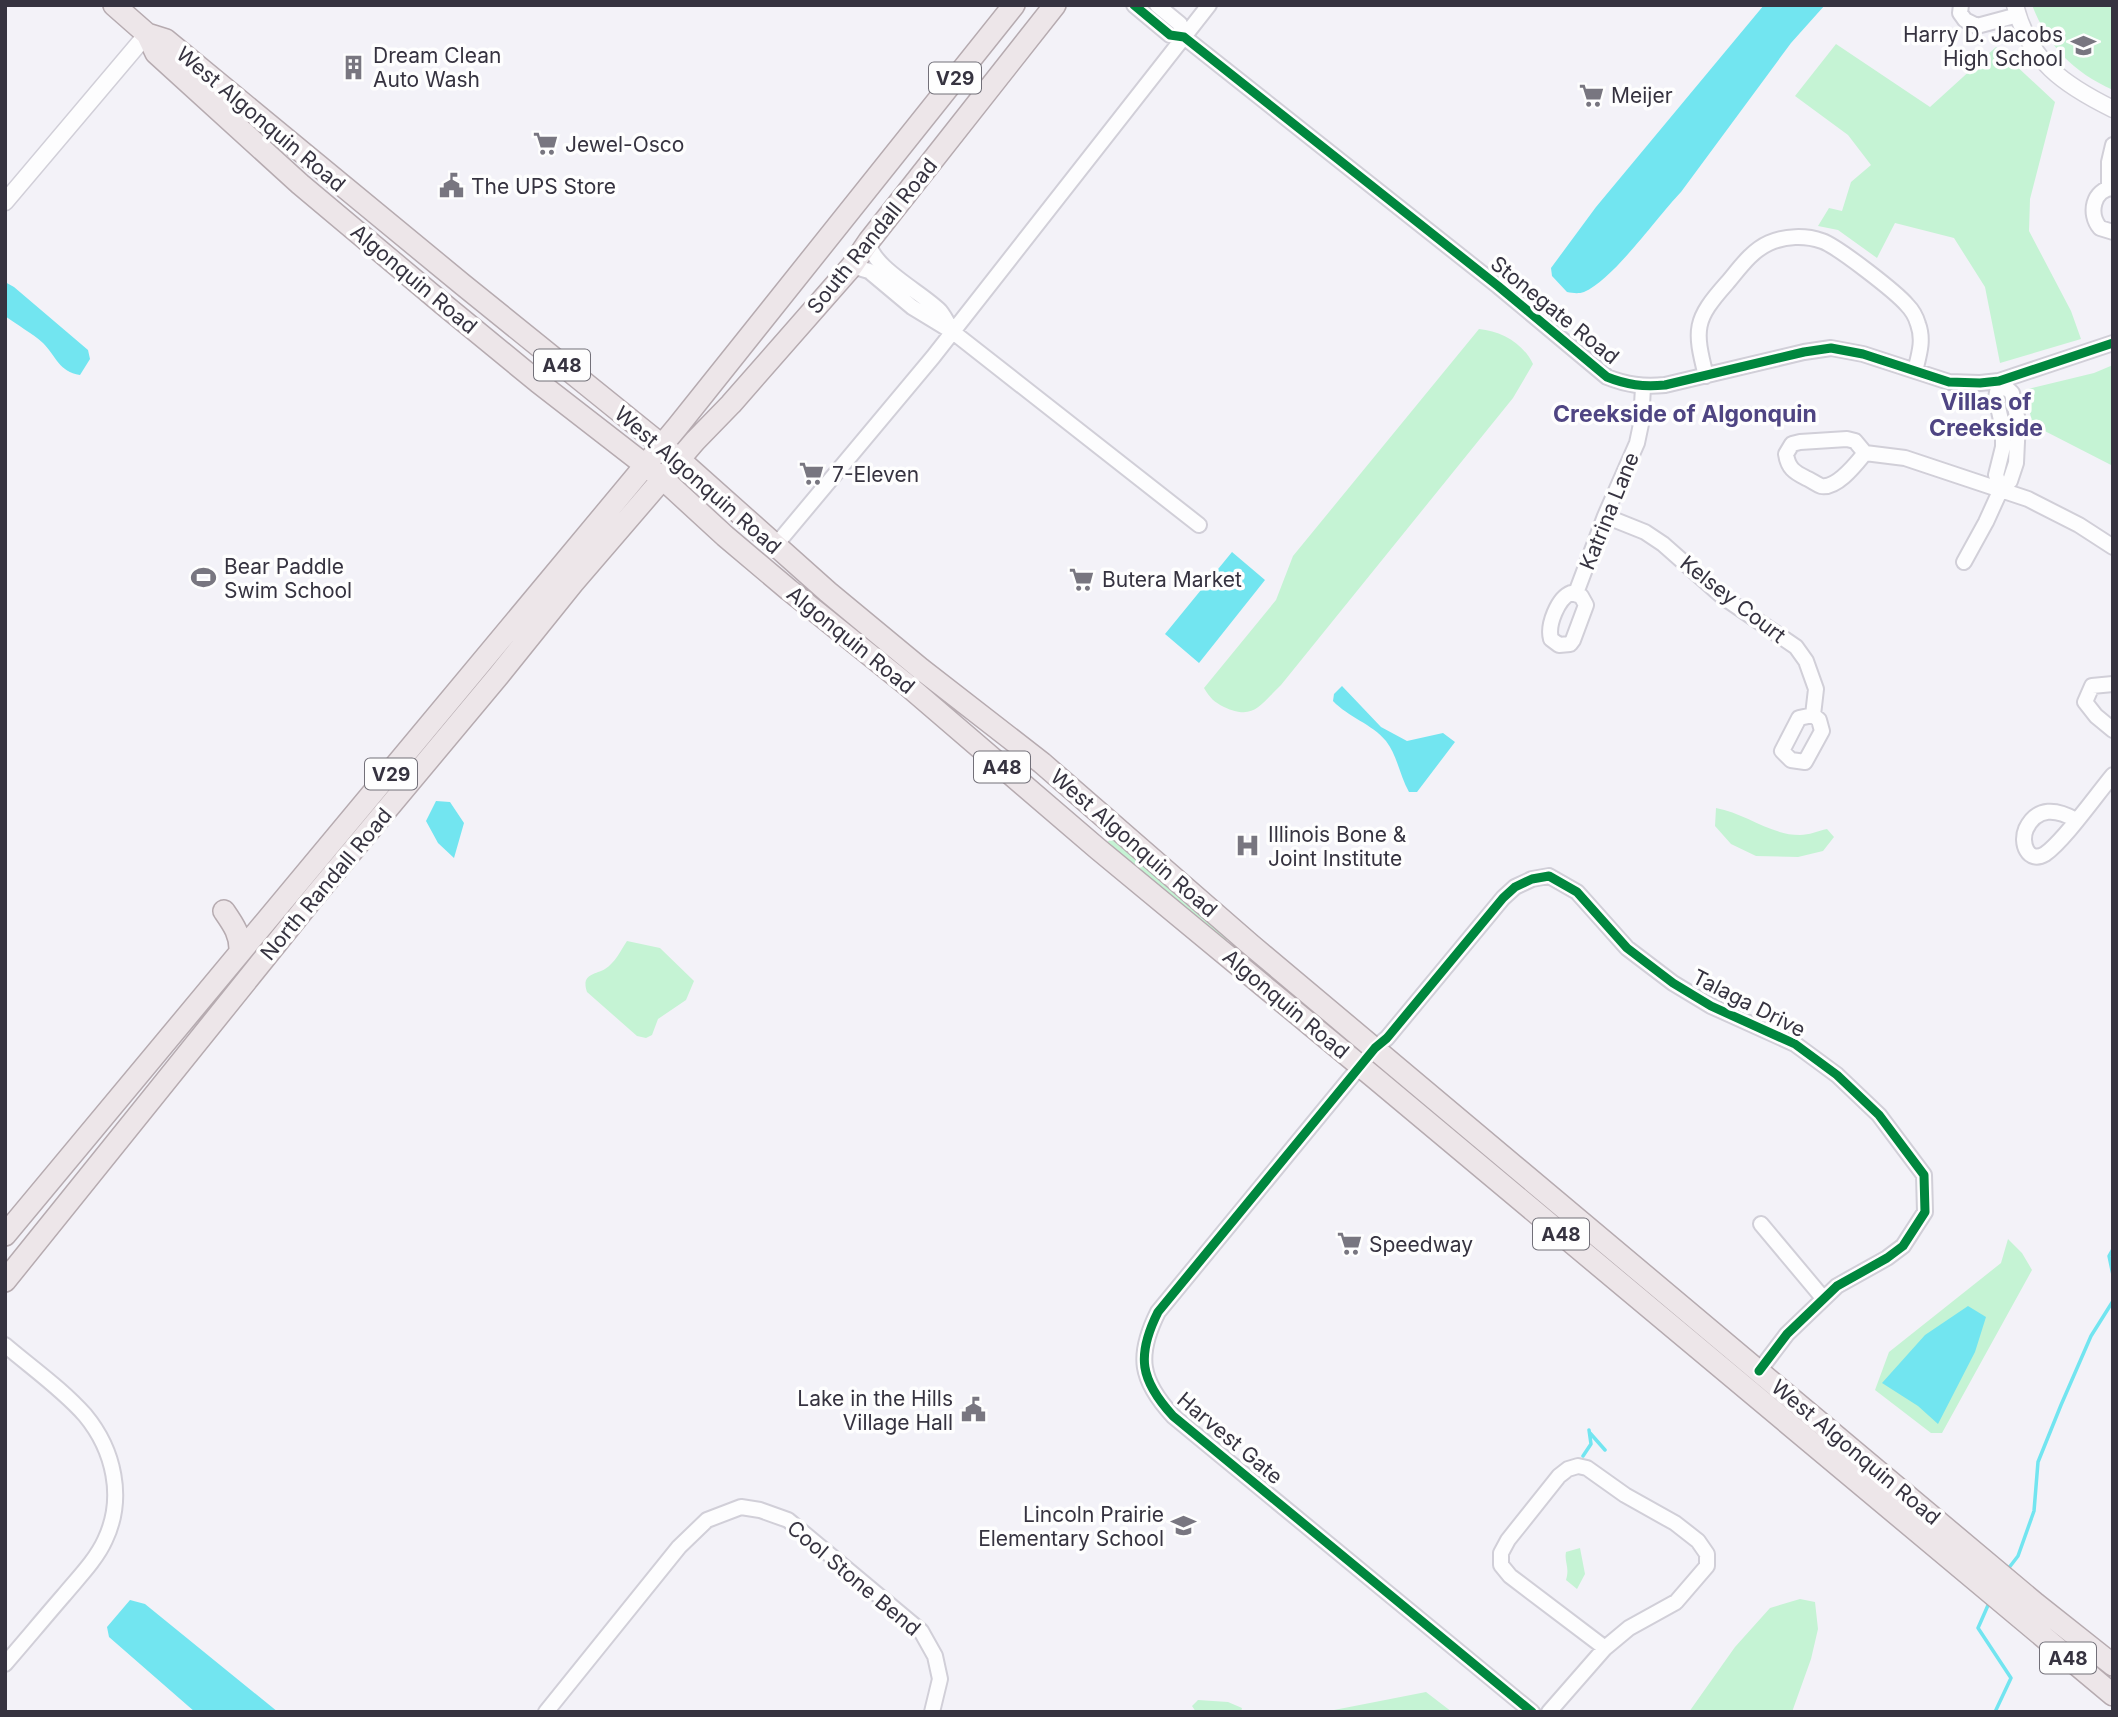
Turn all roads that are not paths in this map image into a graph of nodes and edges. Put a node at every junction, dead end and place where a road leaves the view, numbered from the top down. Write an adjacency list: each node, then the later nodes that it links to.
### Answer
1 (114, 5): 9 (main road, West Algonquin Road / A48)
2 (1014, 5): 28 (main road, South Randall Road / V29)
3 (1055, 5): 17 (main road, South Randall Road / V29)
4 (1134, 5): 10 (street, Stonegate Road)
5 (1157, 5): 10 (street, Stonegate Road)
6 (1209, 5): 10 (street)
7 (1961, 5): 8 (street)
8 (2016, 10): 11 (street)
9 (148, 34): 14 (street); 15 (main road, Algonquin Road / A48); 19 (main road, West Algonquin Road / A48)
10 (1184, 37): 21 (street); 27 (street, Stonegate Road)
11 (2113, 108)
12 (2113, 145): 13 (street)
13 (2111, 188): 16 (street)
14 (5, 202)
15 (330, 209): 19 (main road); 20 (main road, Algonquin Road / A48)
16 (2113, 232)
17 (869, 241): 18 (main road, South Randall Road / V29); 21 (street)
18 (852, 266): 21 (street); 30 (main road, South Randall Road / V29)
19 (462, 284): 23 (main road, West Algonquin Road / A48)
20 (443, 304): 23 (main road); 31 (main road, Algonquin Road / A48)
21 (953, 332): 35 (street); 36 (street)
22 (2113, 343): 26 (street, Stonegate Road)
23 (552, 358): 28 (main road, West Algonquin Road / A48)
24 (1915, 371): 25 (street, Stonegate Road); 25 (street); 26 (street, Stonegate Road)
25 (1706, 376): 27 (street, Stonegate Road)
26 (1999, 381): 33 (street)
27 (1643, 387): 34 (street, Katrina Lane)
28 (663, 446): 30 (main road, West Algonquin Road / A48); 31 (main road, North Randall Road / V29)
29 (1865, 453): 29 (street); 33 (street)
30 (680, 460): 32 (main road, North Randall Road / V29); 36 (main road, West Algonquin Road / A48)
31 (645, 466): 32 (main road, Algonquin Road / A48); 46 (main road, North Randall Road / V29)
32 (663, 479): 48 (main road, Algonquin Road / A48); 51 (main road, North Randall Road / V29)
33 (2001, 489): 37 (street); 38 (street)
34 (1605, 516): 39 (street, Katrina Lane); 41 (street, Kelsey Court)
35 (1199, 525)
36 (775, 546): 47 (main road, West Algonquin Road / A48)
37 (2113, 547)
38 (1964, 562)
39 (1576, 593)
40 (2113, 684): 42 (street)
41 (1813, 715)
42 (2113, 730)
43 (2113, 775): 44 (street)
44 (2076, 820)
45 (224, 911): 46 (main road)
46 (240, 952): 50 (main road, North Randall Road / V29)
47 (1375, 1048): 48 (street, Talaga Drive); 52 (street, Talaga Drive); 54 (main road, West Algonquin Road / A48)
48 (1361, 1066): 58 (main road, Algonquin Road / A48); 61 (street, Harvest Gate)
49 (1762, 1224): 52 (street)
50 (5, 1235)
51 (5, 1281)
52 (1824, 1298): 54 (street, Talaga Drive)
53 (5, 1345): 56 (street)
54 (1759, 1371): 57 (main road, West Algonquin Road / A48)
55 (1605, 1648): 55 (street); 62 (street)
56 (5, 1664)
57 (2113, 1665)
58 (2113, 1695)
59 (546, 1712): 60 (street, Cool Stone Bend)
60 (932, 1712)
61 (1532, 1712)
62 (1549, 1712)

